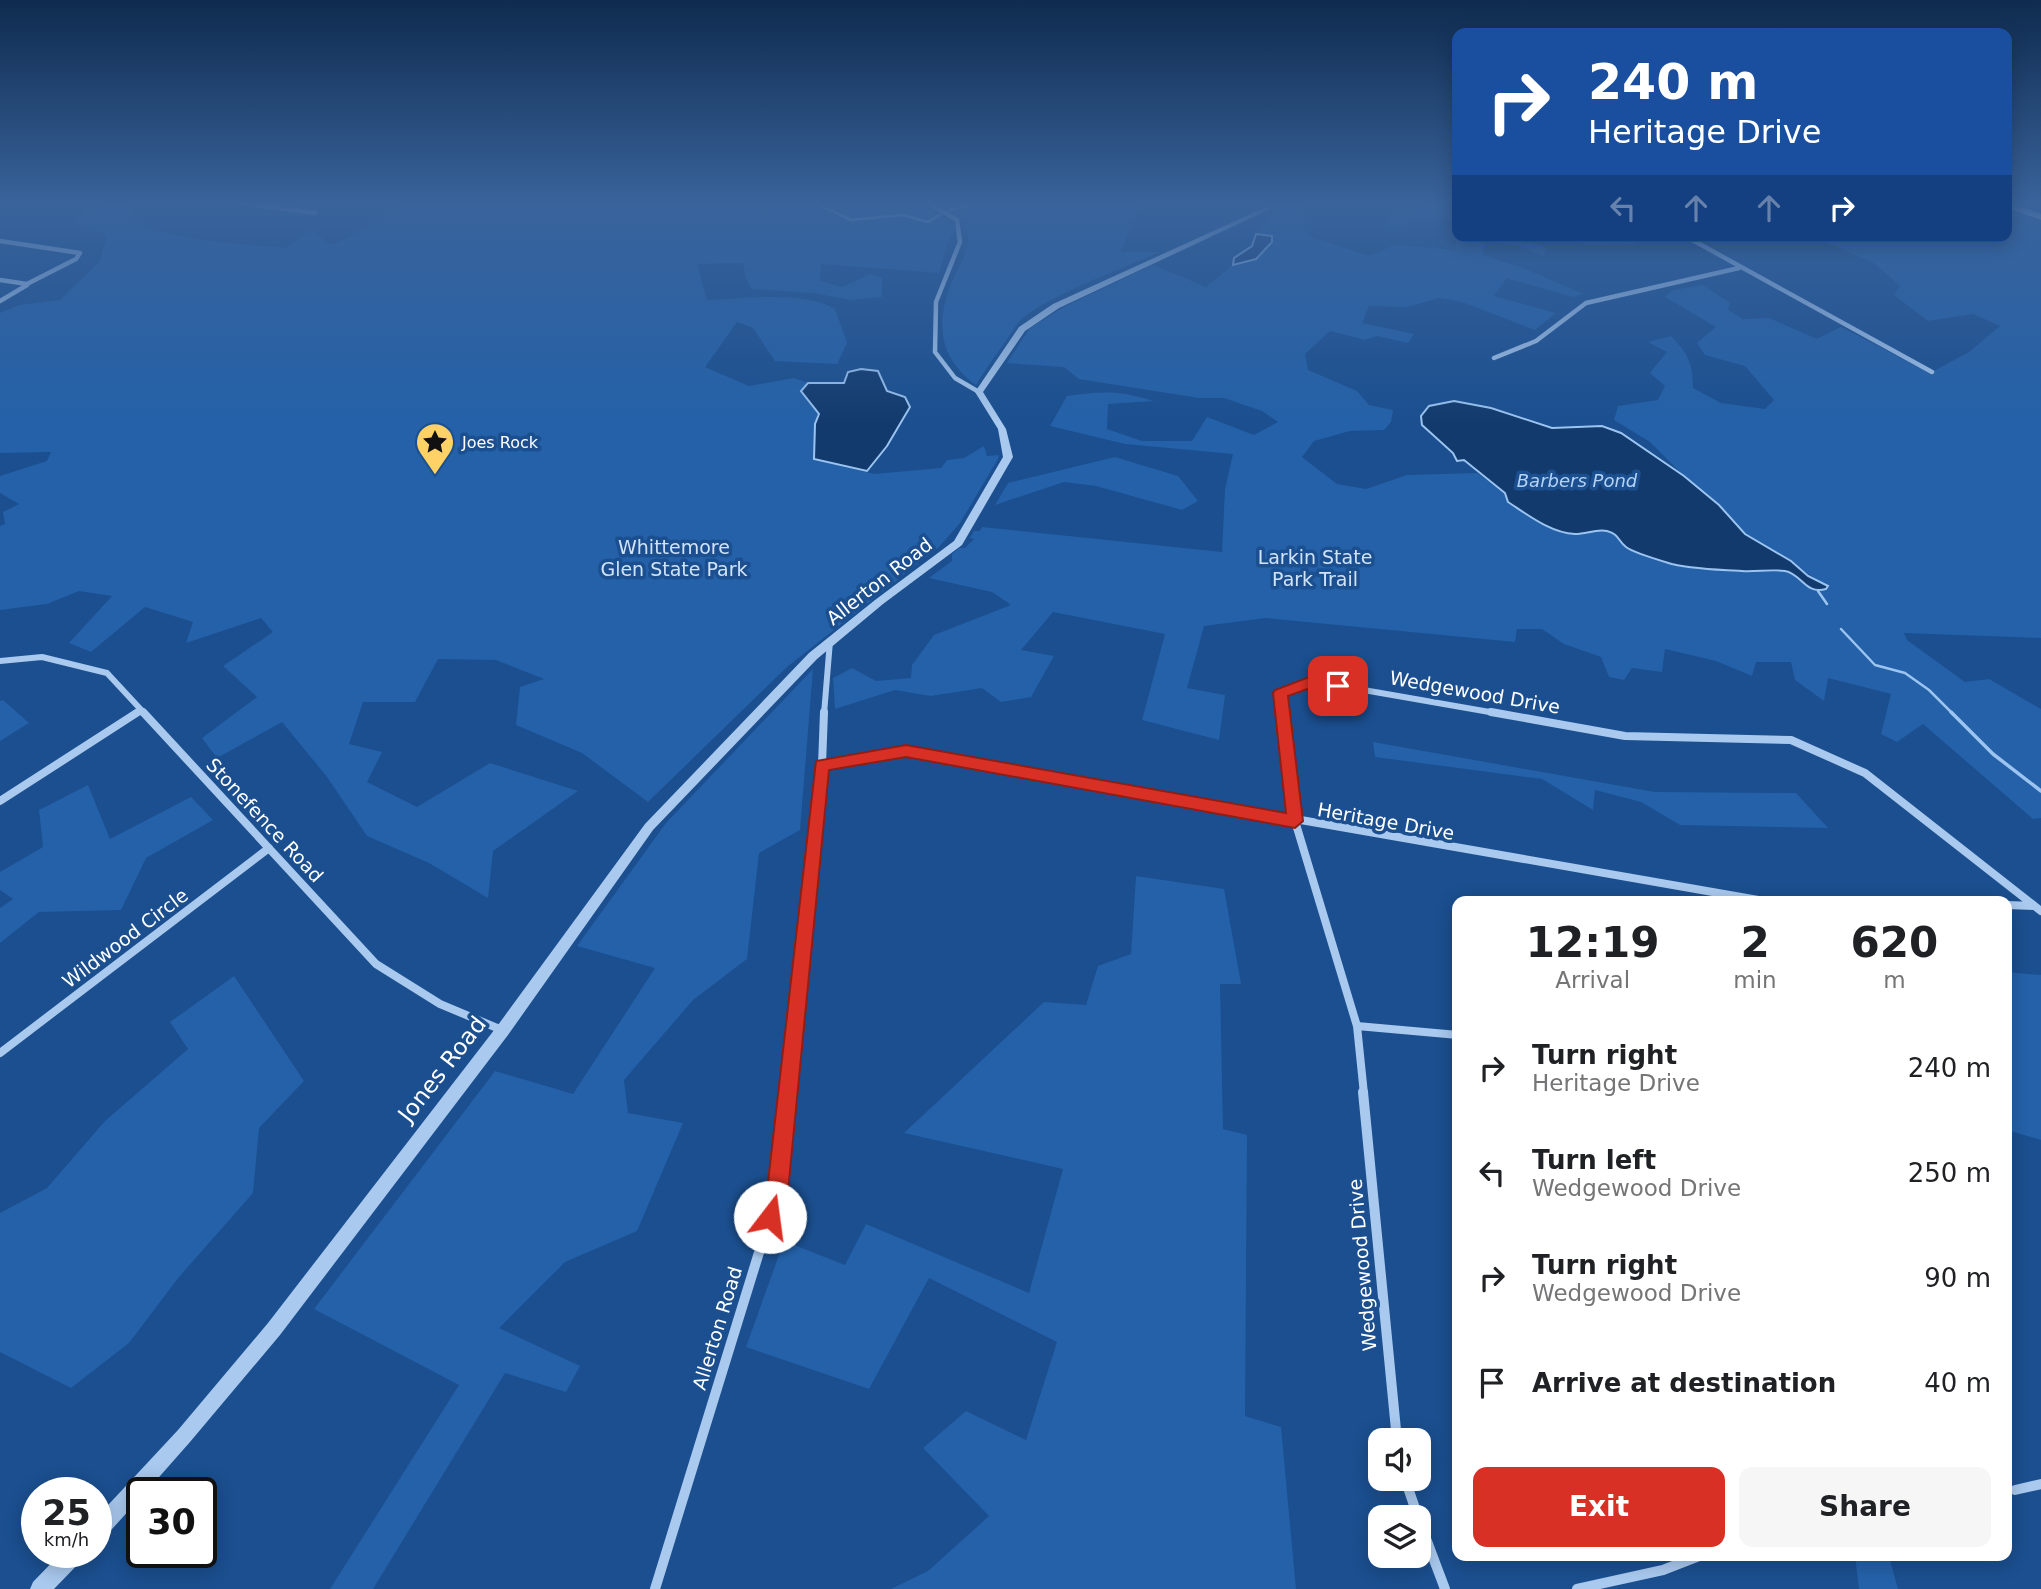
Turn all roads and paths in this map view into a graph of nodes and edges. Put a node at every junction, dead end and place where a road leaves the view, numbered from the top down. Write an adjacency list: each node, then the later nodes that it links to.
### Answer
1 (42, 276): 7 (street)
2 (946, 276): 11 (street)
3 (1121, 276): 11 (street)
4 (1703, 276): 9 (street)
5 (1754, 276): 10 (street)
6 (0, 281): 7 (street)
7 (27, 284): 8 (street)
8 (0, 302)
9 (1494, 358)
10 (1932, 372)
11 (979, 392): 12 (street, Allerton Road)
12 (830, 640): 15 (street, Allerton Road); 23 (street, Jones Road)
13 (0, 661): 14 (street, Stonefence Road)
14 (140, 711): 16 (street); 18 (street, Stonefence Road)
15 (822, 765): 17 (street, Heritage Drive); 34 (street, Allerton Road)
16 (0, 801)
17 (1295, 821): 19 (street, Heritage Drive); 21 (street, Wedgewood Drive); 22 (street, Wedgewood Drive)
18 (270, 848): 23 (street, Stonefence Road); 25 (street, Wildwood Circle)
19 (1735, 896)
20 (2012, 906): 21 (street)
21 (2038, 909)
22 (1357, 1026): 24 (street); 26 (street, Wedgewood Drive)
23 (503, 1030): 29 (street, Jones Road)
24 (1452, 1034)
25 (0, 1053)
26 (1396, 1428)
27 (2041, 1485): 28 (street)
28 (2015, 1490)
29 (112, 1515)
30 (1431, 1551): 35 (street)
31 (1686, 1561): 36 (street)
32 (60, 1568): 33 (street)
33 (40, 1589)
34 (655, 1589)
35 (1445, 1589)
36 (1577, 1589)

